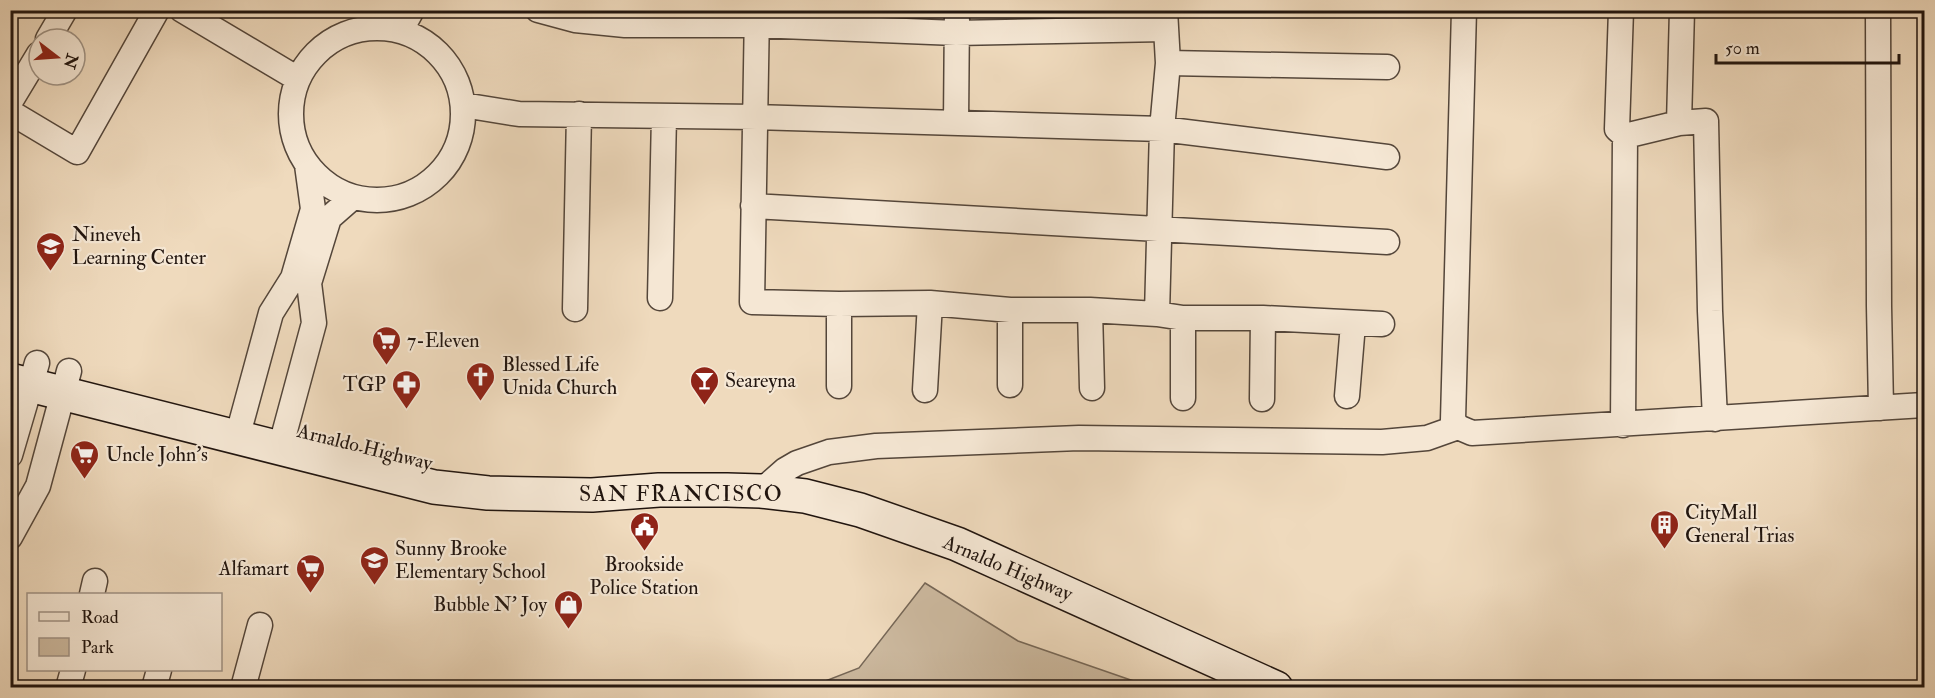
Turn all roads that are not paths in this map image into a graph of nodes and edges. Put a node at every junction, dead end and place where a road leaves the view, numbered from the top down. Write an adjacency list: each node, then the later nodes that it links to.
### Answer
1 (65, 10): 15 (street)
2 (157, 10): 22 (street)
3 (183, 10): 19 (street)
4 (538, 10): 14 (street)
5 (687, 10): 14 (street)
6 (1464, 10): 60 (street)
7 (1621, 10): 29 (street)
8 (1682, 10): 27 (street)
9 (1878, 10): 57 (street)
10 (757, 18): 13 (street); 14 (street); 25 (street)
11 (407, 20): 19 (street); 21 (street)
12 (1166, 20): 13 (street); 16 (street)
13 (957, 22): 26 (street)
14 (712, 26)
15 (55, 27)
16 (1168, 63): 17 (street); 28 (street)
17 (1387, 67)
18 (27, 74): 20 (street)
19 (298, 79): 31 (street)
20 (10, 102)
21 (463, 105): 23 (street); 32 (street)
22 (10, 112)
23 (579, 114): 24 (street); 39 (street)
24 (664, 116): 25 (street); 36 (street)
25 (756, 117): 26 (street); 33 (street)
26 (956, 123): 28 (street)
27 (1679, 123): 29 (street); 58 (street)
28 (1162, 129): 30 (street); 34 (street)
29 (1624, 136): 59 (street)
30 (1387, 157)
31 (307, 165): 32 (street); 61 (street)
32 (354, 197): 62 (street)
33 (753, 206): 34 (street); 38 (street)
34 (1161, 229): 35 (street); 42 (street)
35 (1387, 242)
36 (660, 298)
37 (930, 303): 38 (street); 40 (street); 52 (street)
38 (839, 304): 50 (street)
39 (575, 309)
40 (1010, 310): 41 (street); 49 (street)
41 (1090, 310): 42 (street); 51 (street)
42 (1157, 314): 43 (street)
43 (1183, 318): 44 (street); 54 (street)
44 (1263, 318): 45 (street); 55 (street)
45 (1353, 324): 46 (street); 53 (street)
46 (1382, 324)
47 (22, 371): 48 (main road, Arnaldo Highway); 63 (street)
48 (65, 382): 61 (main road, Arnaldo Highway); 65 (street)
49 (1010, 385)
50 (839, 386)
51 (1092, 388)
52 (925, 390)
53 (1347, 396)
54 (1183, 398)
55 (1262, 399)
56 (1924, 405): 57 (street)
57 (1881, 408): 58 (street)
58 (1715, 419): 59 (street)
59 (1623, 425): 60 (street)
60 (1458, 427): 64 (street)
61 (240, 428): 62 (main road, Arnaldo Highway)
62 (283, 439): 64 (main road, Arnaldo Highway)
63 (10, 455)
64 (760, 491): 72 (main road, Arnaldo Highway)
65 (10, 537)
66 (260, 625): 71 (street)
67 (72, 671): 69 (street)
68 (158, 671): 70 (street)
69 (68, 687)
70 (154, 687)
71 (243, 687)
72 (1276, 687)

